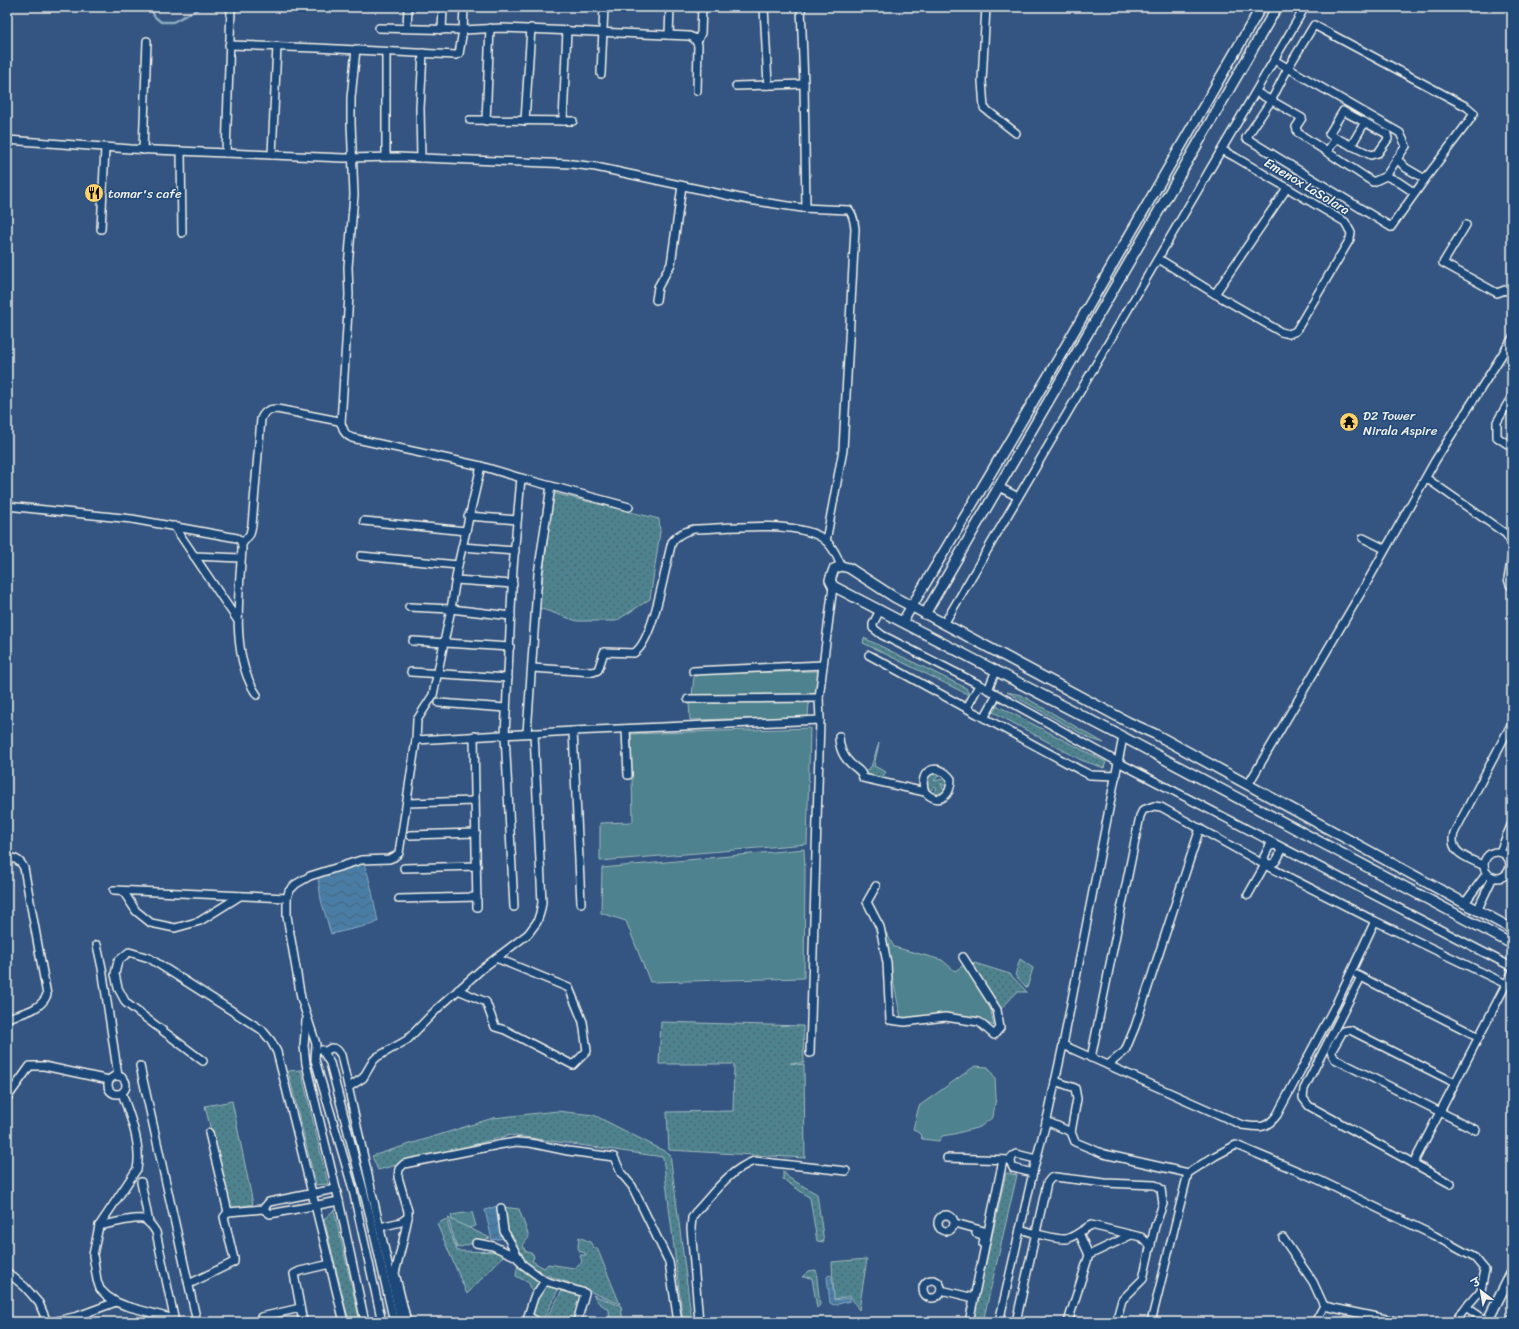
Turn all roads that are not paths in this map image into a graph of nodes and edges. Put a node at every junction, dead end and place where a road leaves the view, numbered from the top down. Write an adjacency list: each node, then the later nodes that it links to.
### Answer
1 (408, 7): 15 (street)
2 (443, 7): 18 (street)
3 (464, 7): 19 (street)
4 (604, 7): 21 (street)
5 (670, 7): 22 (street)
6 (702, 7): 24 (street)
7 (764, 7): 34 (street)
8 (801, 7): 33 (street)
9 (986, 7): 45 (street)
10 (1261, 7): 108 (street)
11 (1278, 7): 81 (street)
12 (1305, 7): 30 (street)
13 (231, 9): 25 (street)
14 (379, 28): 15 (street)
15 (407, 28): 18 (street)
16 (490, 28): 17 (street); 19 (street); 40 (street)
17 (531, 28): 20 (street); 41 (street)
18 (442, 30): 19 (street)
19 (464, 30): 29 (street)
20 (567, 30): 21 (street); 42 (street)
21 (603, 32): 22 (street); 32 (street)
22 (669, 35): 24 (street)
23 (147, 41): 50 (street)
24 (697, 42): 36 (street)
25 (229, 45): 26 (street); 54 (street)
26 (277, 46): 27 (street); 55 (street)
27 (356, 49): 28 (street); 57 (street)
28 (386, 52): 29 (street); 56 (street)
29 (423, 53): 58 (street)
30 (1274, 60): 31 (street); 37 (street)
31 (1288, 68): 38 (street); 59 (street); 61 (street)
32 (601, 74)
33 (804, 84): 34 (street); 65 (street)
34 (768, 85): 35 (street)
35 (736, 86)
36 (697, 91)
37 (1256, 92): 38 (street); 51 (street)
38 (1271, 101): 53 (street); 64 (street)
39 (470, 120): 40 (street)
40 (486, 120): 41 (street)
41 (525, 121): 42 (street)
42 (563, 121): 43 (street)
43 (573, 121)
44 (1366, 122): 46 (street); 48 (street); 48 (street)
45 (1016, 133)
46 (1336, 138): 48 (street); 53 (street)
47 (7, 140): 49 (street)
48 (1352, 146)
49 (105, 148): 50 (street); 67 (street)
50 (143, 150): 52 (street)
51 (1222, 150): 63 (street, Emenox LaSolara); 69 (street)
52 (181, 151): 54 (street); 68 (street)
53 (1327, 152): 60 (street)
54 (226, 153): 55 (street)
55 (272, 155): 57 (street)
56 (386, 157): 57 (street); 58 (street)
57 (352, 158): 75 (street)
58 (421, 158): 62 (street)
59 (1396, 159): 60 (street); 61 (street)
60 (1386, 176): 64 (street)
61 (1425, 179): 64 (street)
62 (682, 186): 65 (street); 72 (street)
63 (1287, 188): 71 (street); 71 (street, Emenox LaSolara)
64 (1414, 193)
65 (806, 208): 91 (street)
66 (1466, 225): 70 (street)
67 (101, 229)
68 (182, 234)
69 (1159, 259): 71 (street); 82 (street)
70 (1509, 292)
71 (1215, 294)
72 (656, 300)
73 (1512, 339): 79 (street)
74 (1512, 396): 76 (street)
75 (341, 423): 77 (street); 93 (street)
76 (1512, 446)
77 (481, 466): 78 (street); 85 (street)
78 (521, 478): 80 (street); 86 (street)
79 (1426, 478): 92 (street); 95 (street)
80 (551, 486): 84 (street); 121 (street)
81 (999, 487): 82 (street); 111 (street)
82 (1018, 497): 115 (street)
83 (7, 506): 88 (street)
84 (629, 507)
85 (468, 516): 86 (street); 89 (street)
86 (518, 520): 96 (street)
87 (364, 521): 89 (street)
88 (174, 526): 93 (street); 97 (street)
89 (466, 531): 94 (street)
90 (1363, 538): 95 (street)
91 (826, 541): 102 (street); 121 (street)
92 (1512, 543)
93 (242, 544): 100 (street)
94 (462, 547): 96 (street); 101 (street)
95 (1385, 549): 150 (street)
96 (515, 552): 104 (street)
97 (194, 556): 100 (street); 113 (street)
98 (360, 556): 101 (street)
99 (1512, 556): 106 (street)
100 (241, 558): 113 (street)
101 (458, 565): 103 (street)
102 (841, 566): 105 (street); 108 (street)
103 (456, 580): 104 (street); 109 (street)
104 (513, 584): 112 (street)
105 (833, 586): 110 (street); 120 (street)
106 (1512, 586)
107 (409, 607): 109 (street)
108 (911, 607): 111 (street); 114 (street)
109 (451, 610): 112 (street); 117 (street)
110 (880, 610): 114 (street); 127 (street)
111 (925, 614): 115 (street)
112 (511, 616): 118 (street)
113 (238, 621): 129 (street)
114 (903, 621): 122 (street)
115 (944, 624): 150 (street)
116 (414, 641): 117 (street)
117 (443, 642): 118 (street); 125 (street)
118 (510, 647): 126 (street)
119 (869, 655): 135 (street)
120 (823, 665): 123 (street); 131 (street)
121 (532, 668): 141 (street)
122 (996, 670): 128 (street); 145 (street)
123 (693, 671)
124 (411, 672): 125 (street)
125 (437, 672): 126 (street); 146 (street)
126 (508, 678): 134 (street)
127 (979, 685): 128 (street); 135 (street)
128 (988, 690): 130 (street)
129 (256, 695)
130 (998, 695): 136 (street); 147 (street)
131 (819, 698): 132 (street); 137 (street)
132 (688, 699)
133 (439, 703): 134 (street)
134 (506, 708): 142 (street)
135 (967, 708): 136 (street)
136 (984, 718): 149 (street)
137 (820, 720): 139 (street); 201 (street)
138 (1512, 722): 168 (street)
139 (626, 729): 140 (street); 148 (street)
140 (573, 731): 141 (street); 178 (street)
141 (531, 733): 142 (street); 188 (street)
142 (505, 735): 143 (street); 181 (street)
143 (474, 736): 146 (street); 152 (street)
144 (839, 736): 151 (street)
145 (1123, 737): 147 (street); 160 (street)
146 (416, 740): 153 (street)
147 (1118, 762): 149 (street); 161 (street)
148 (628, 775)
149 (1116, 776): 199 (street)
150 (1248, 785): 155 (street)
151 (925, 792): 151 (street)
152 (475, 801): 153 (street); 157 (street)
153 (407, 803): 176 (street)
154 (1512, 823): 159 (street)
155 (1324, 827): 160 (street); 179 (street)
156 (1200, 828): 164 (street); 202 (street); 204 (street)
157 (476, 833): 158 (street); 166 (street)
158 (410, 835)
159 (1510, 836): 162 (street)
160 (1315, 840): 185 (street)
161 (1278, 845): 164 (street); 164 (street); 189 (street)
162 (1500, 852): 165 (street); 168 (street)
163 (7, 857): 196 (street)
164 (1265, 864): 173 (street); 183 (street)
165 (1511, 864): 169 (street)
166 (477, 866): 167 (street); 175 (street)
167 (404, 868)
168 (1485, 870): 169 (street); 179 (street)
169 (1493, 878): 182 (street)
170 (876, 886): 187 (street)
171 (114, 890): 172 (street)
172 (123, 891): 174 (street); 174 (street)
173 (1248, 895)
174 (241, 896): 176 (street)
175 (477, 897): 177 (street); 180 (street)
176 (287, 898): 195 (street)
177 (399, 898)
178 (581, 903)
179 (1464, 904): 182 (street)
180 (478, 907)
181 (514, 907)
182 (1477, 911): 184 (street)
183 (1375, 921): 190 (street); 193 (street)
184 (1512, 929)
185 (1512, 944)
186 (97, 945): 206 (street)
187 (963, 957)
188 (496, 958): 194 (street); 194 (street)
189 (1512, 967)
190 (1352, 972): 192 (street); 204 (street)
191 (1512, 973): 193 (street)
192 (1361, 977): 197 (street); 224 (street)
193 (1506, 984): 197 (street)
194 (458, 990): 210 (street)
195 (306, 1016): 198 (street); 230 (street)
196 (7, 1018)
197 (1479, 1037): 209 (street)
198 (316, 1044): 200 (street); 219 (street)
199 (1063, 1045): 202 (street); 208 (street)
200 (324, 1052): 210 (street); 218 (street)
201 (810, 1054)
202 (1091, 1058): 204 (street)
203 (203, 1061): 231 (street)
204 (1108, 1065)
205 (140, 1066): 257 (street)
206 (118, 1076): 207 (street); 211 (street)
207 (109, 1080): 211 (street); 212 (street)
208 (1055, 1081): 214 (street); 216 (street)
209 (1455, 1083): 213 (street); 213 (street)
210 (349, 1087): 241 (street)
211 (122, 1093): 240 (street)
212 (7, 1098)
213 (1439, 1112): 215 (street); 224 (street)
214 (1046, 1121): 216 (street); 221 (street)
215 (1476, 1130)
216 (1071, 1132): 227 (street)
217 (209, 1133): 236 (street)
218 (351, 1144): 219 (street); 274 (street)
219 (340, 1146): 273 (street)
220 (946, 1158): 222 (street)
221 (1036, 1159): 223 (street); 226 (street)
222 (1003, 1160): 223 (street); 243 (street)
223 (1011, 1160): 226 (street)
224 (1413, 1164): 229 (street)
225 (846, 1171): 280 (street)
226 (1033, 1173): 242 (street)
227 (1188, 1173): 262 (street); 287 (street)
228 (141, 1182): 238 (street)
229 (1452, 1184)
230 (335, 1189): 231 (street); 232 (street)
231 (313, 1193): 233 (street); 235 (street)
232 (339, 1201): 233 (street); 272 (street)
233 (316, 1205): 235 (street); 252 (street)
234 (501, 1208): 253 (street)
235 (263, 1209): 236 (street)
236 (228, 1212): 257 (street)
237 (408, 1216): 241 (street); 276 (street); 279 (street)
238 (149, 1223): 240 (street); 265 (street)
239 (955, 1223): 243 (street)
240 (99, 1226): 260 (street)
241 (380, 1227): 275 (street)
242 (1020, 1229): 245 (street); 283 (street)
243 (988, 1232): 259 (street)
244 (976, 1233): 259 (street)
245 (1036, 1233): 246 (street); 250 (street); 284 (street)
246 (1079, 1233): 247 (street); 251 (street)
247 (1131, 1234): 250 (street); 251 (street)
248 (1283, 1238): 261 (street)
249 (476, 1243): 253 (street)
250 (1151, 1246): 286 (street)
251 (1089, 1255): 285 (street)
252 (330, 1264): 263 (street); 271 (street)
253 (522, 1264): 256 (street)
254 (7, 1272): 266 (street)
255 (1512, 1272): 291 (street)
256 (545, 1281): 277 (street); 278 (street)
257 (189, 1284): 268 (street)
258 (941, 1290): 259 (street)
259 (972, 1297): 281 (street); 282 (street)
260 (116, 1302): 265 (street); 267 (street)
261 (1324, 1306): 288 (street); 289 (street)
262 (1466, 1307): 290 (street); 291 (street)
263 (300, 1308): 269 (street); 270 (street)
264 (1512, 1319): 292 (street)
265 (174, 1320)
266 (47, 1322)
267 (52, 1322)
268 (197, 1322)
269 (260, 1322)
270 (303, 1322)
271 (344, 1322)
272 (365, 1322)
273 (382, 1322)
274 (394, 1322)
275 (401, 1322)
276 (407, 1322)
277 (538, 1322)
278 (577, 1322)
279 (678, 1322)
280 (700, 1322)
281 (964, 1322)
282 (969, 1322)
283 (999, 1322)
284 (1016, 1322)
285 (1068, 1322)
286 (1116, 1322)
287 (1151, 1322)
288 (1315, 1322)
289 (1400, 1322)
290 (1455, 1322)
291 (1488, 1322)
292 (1511, 1322)

